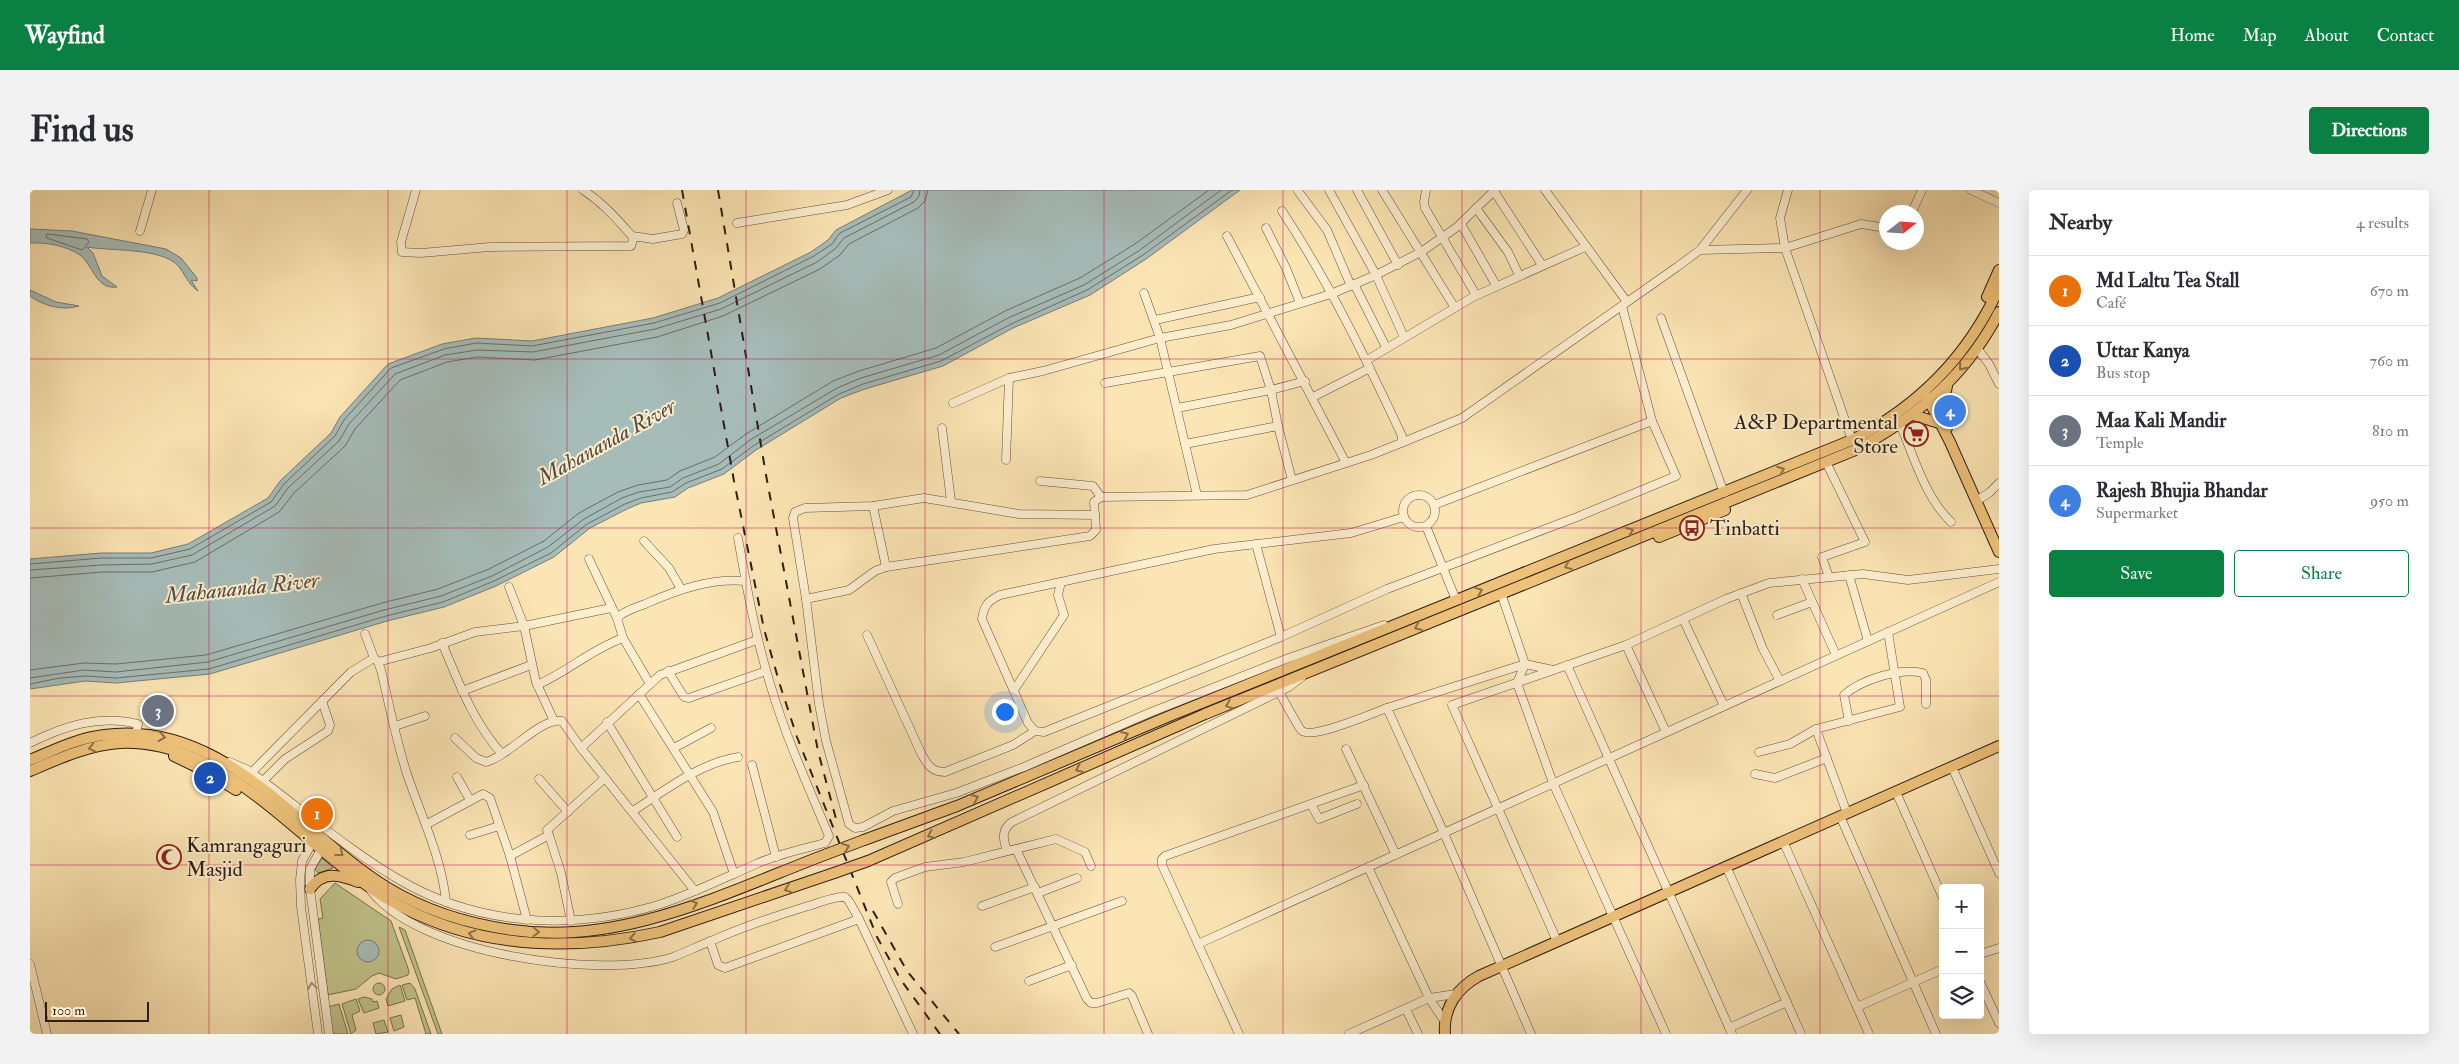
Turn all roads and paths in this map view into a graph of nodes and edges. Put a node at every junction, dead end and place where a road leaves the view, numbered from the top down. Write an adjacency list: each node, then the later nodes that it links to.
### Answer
1 (152, 190): 25 (street)
2 (416, 190): 26 (street)
3 (583, 190): 26 (street)
4 (888, 190): 21 (street)
5 (1329, 190): 36 (street)
6 (1357, 190): 33 (street)
7 (1382, 190): 32 (street)
8 (1426, 190): 28 (street)
9 (1494, 190): 19 (street); 34 (street)
10 (1545, 190): 29 (street)
11 (1747, 190): 31 (street)
12 (1788, 190): 30 (street)
13 (1922, 190): 18 (street)
14 (1971, 190): 17 (street)
15 (1298, 191): 38 (street)
16 (677, 203): 26 (street)
17 (1999, 203)
18 (1915, 205)
19 (1476, 208): 22 (street); 37 (street)
20 (1282, 211): 42 (street)
21 (737, 223)
22 (1461, 224): 28 (street); 39 (street)
23 (1879, 227): 30 (street)
24 (1266, 228): 45 (street)
25 (140, 231)
26 (632, 236)
27 (1227, 236): 44 (street)
28 (1442, 239): 32 (street); 43 (street)
29 (1585, 247): 34 (street); 46 (street)
30 (1785, 248): 31 (street); 76 (street)
31 (1700, 250): 46 (street)
32 (1421, 252): 33 (street); 47 (street)
33 (1398, 265): 36 (street)
34 (1542, 265): 37 (street)
35 (1999, 270): 56 (main road)
36 (1376, 275): 38 (street); 52 (street)
37 (1519, 275): 39 (street)
38 (1353, 285): 42 (street); 54 (street)
39 (1496, 285): 43 (street)
40 (1999, 288): 56 (main road)
41 (1144, 293): 51 (street)
42 (1331, 294): 45 (street); 57 (street)
43 (1476, 295): 47 (street)
44 (1260, 297): 49 (street); 51 (street)
45 (1300, 303): 49 (street)
46 (1624, 304): 71 (street); 77 (street)
47 (1455, 308): 52 (street)
48 (1999, 312): 55 (main road)
49 (1269, 314): 53 (street); 61 (street)
50 (1661, 318): 85 (street)
51 (1155, 320): 53 (street)
52 (1404, 337): 54 (street)
53 (1160, 338): 59 (street); 60 (street)
54 (1386, 348): 57 (street)
55 (1976, 348): 63 (main road, one-way to 63); 64 (street)
56 (1958, 356): 66 (main road)
57 (1367, 360): 58 (street)
58 (1370, 368): 67 (street); 77 (street)
59 (1168, 372): 62 (street); 65 (street); 69 (street)
60 (1009, 378): 68 (street); 79 (street)
61 (1305, 381): 65 (street); 67 (street)
62 (1105, 383)
63 (1948, 383): 66 (main road); 74 (main road)
64 (1999, 384)
65 (1271, 390): 69 (street); 73 (street)
66 (1930, 394): 70 (main road); 74 (main road); 76 (main road)
67 (1313, 397): 81 (street)
68 (953, 404)
69 (1177, 408): 78 (street)
70 (1913, 415): 72 (main road); 74 (main road)
71 (1652, 421): 90 (street); 102 (street)
72 (1900, 424): 80 (main road); 94 (street)
73 (1278, 426): 78 (street); 82 (street)
74 (1943, 426): 88 (main road)
75 (942, 428): 89 (street)
76 (1852, 440): 85 (main road, one-way to 76)
77 (1401, 443): 81 (street)
78 (1185, 444): 86 (street)
79 (1006, 460)
80 (1826, 462): 105 (street); 112 (main road, one-way to 112)
81 (1346, 463): 82 (street)
82 (1292, 480): 86 (street)
83 (1040, 481): 87 (street)
84 (1999, 483): 88 (street)
85 (1724, 493): 115 (main road, one-way to 85)
86 (1196, 495): 87 (street)
87 (1101, 497): 92 (street)
88 (1976, 501): 99 (main road)
89 (951, 502): 91 (street); 92 (street)
90 (1434, 505): 93 (street); 95 (street)
91 (873, 506): 101 (street); 114 (street)
92 (1094, 516): 101 (street)
93 (1404, 517): 95 (street); 98 (street)
94 (1951, 522)
95 (1426, 526): 102 (street)
96 (738, 538): 107 (street)
97 (644, 541): 111 (street)
98 (1256, 544): 108 (street); 126 (street)
99 (1998, 547)
100 (590, 559): 117 (street)
101 (886, 567): 114 (street)
102 (1443, 568): 115 (street); 126 (street)
103 (1999, 569): 104 (street)
104 (1849, 575): 105 (street); 129 (street)
105 (1829, 577): 106 (street)
106 (1802, 579): 113 (street); 116 (street)
107 (746, 581): 111 (street); 128 (street)
108 (1061, 582): 146 (street); 146 (street)
109 (1999, 582): 123 (street)
110 (510, 587): 122 (street)
111 (681, 589): 120 (street)
112 (1501, 593): 134 (street); 141 (main road, one-way to 141)
113 (1741, 593): 121 (street); 142 (street)
114 (806, 599): 118 (street)
115 (1456, 600): 118 (main road)
116 (1812, 602): 119 (street); 132 (street)
117 (611, 608): 120 (street); 122 (street)
118 (1429, 611): 205 (main road, one-way to 118, bridge)
119 (1777, 615)
120 (617, 618): 127 (street)
121 (1683, 619): 131 (street); 152 (street)
122 (524, 626): 130 (street); 135 (street)
123 (1888, 632): 129 (street); 140 (street)
124 (365, 634): 133 (street)
125 (867, 635): 161 (street)
126 (1281, 637): 161 (street)
127 (623, 638): 144 (street); 145 (street)
128 (757, 640): 138 (street); 139 (street)
129 (1868, 641): 132 (street)
130 (442, 643): 133 (street); 147 (street)
131 (1626, 645): 136 (street); 162 (street)
132 (1836, 655): 142 (street)
133 (376, 660): 150 (street); 158 (street)
134 (1525, 664): 137 (street); 143 (street); 153 (street)
135 (531, 665): 145 (street); 147 (street)
136 (1567, 665): 137 (street); 175 (street)
137 (1553, 670): 143 (street)
138 (668, 671): 139 (street); 144 (street)
139 (766, 671): 211 (street)
140 (1895, 671): 151 (street); 156 (street); 156 (street)
141 (1303, 675): 148 (street); 218 (main road, one-way to 218, bridge)
142 (1780, 681): 152 (street)
143 (1517, 683): 188 (street); 195 (street)
144 (650, 684): 149 (street)
145 (537, 685): 155 (street)
146 (1014, 690): 161 (street)
147 (462, 691): 173 (street)
148 (1278, 692): 153 (street); 208 (street)
149 (638, 694): 157 (street); 169 (street)
150 (322, 701): 182 (street); 187 (street)
151 (1926, 704)
152 (1724, 706): 162 (street)
153 (1387, 708): 201 (street)
154 (425, 716): 158 (street)
155 (554, 721): 168 (street); 173 (street)
156 (1849, 721): 160 (street)
157 (607, 722): 168 (street); 191 (street)
158 (395, 726): 199 (street)
159 (711, 728): 169 (street)
160 (1816, 729): 171 (street); 176 (street)
161 (1035, 731)
162 (1666, 732): 175 (street)
163 (114, 734): 165 (main road); 172 (main road); 177 (main road)
164 (455, 738): 173 (street)
165 (138, 739): 166 (street); 180 (main road, one-way to 180); 182 (main road, one-way to 182); 205 (main road)
166 (30, 743)
167 (1999, 746): 179 (main road)
168 (580, 748): 185 (street)
169 (674, 748): 183 (street)
170 (1346, 749): 189 (street)
171 (1759, 752)
172 (30, 753)
173 (502, 754)
174 (738, 758): 183 (street)
175 (1609, 758): 188 (street); 223 (street)
176 (1827, 758): 181 (street); 198 (street)
177 (30, 760)
178 (752, 765): 211 (street)
179 (1952, 767): 190 (main road); 215 (street)
180 (30, 771)
181 (1755, 774)
182 (250, 775): 187 (main road)
183 (692, 775): 191 (street); 216 (street)
184 (457, 777): 192 (street)
185 (605, 778): 196 (street); 197 (street)
186 (539, 779): 197 (street)
187 (260, 783): 205 (main road)
188 (1553, 784): 195 (street); 230 (street)
189 (1364, 785): 193 (street); 209 (street)
190 (1896, 792): 198 (main road); 220 (street)
191 (653, 798): 196 (street); 204 (street)
192 (470, 800): 199 (street); 200 (street)
193 (1311, 804): 194 (street); 237 (street)
194 (1357, 804)
195 (1498, 808): 201 (street); 236 (street)
196 (633, 811): 222 (street)
197 (568, 812): 203 (street)
198 (1843, 814): 206 (main road); 246 (street)
199 (427, 824): 225 (street)
200 (499, 826): 202 (street); 210 (street)
201 (1444, 833): 209 (street); 243 (street)
202 (470, 835)
203 (549, 835): 210 (street); 233 (street)
204 (677, 837)
205 (320, 839): 218 (main road); 219 (street); 225 (street); 229 (street)
206 (1783, 841): 213 (main road); 253 (street)
207 (1016, 849): 208 (street); 212 (street); 221 (street)
208 (1007, 851): 226 (street)
209 (1396, 855): 214 (street)
210 (510, 856): 232 (street)
211 (776, 857): 216 (street)
212 (1091, 866)
213 (1726, 866): 223 (main road); 252 (street)
214 (1368, 867): 237 (street); 249 (street)
215 (1999, 872)
216 (734, 874): 222 (street)
217 (1077, 878): 221 (street)
218 (368, 886): 219 (main road); 235 (street)
219 (310, 889): 227 (street)
220 (1939, 889)
221 (1036, 890): 228 (street); 234 (street)
222 (695, 891): 233 (street)
223 (1669, 892): 230 (main road); 257 (street)
224 (1122, 901): 234 (street)
225 (446, 902): 232 (street)
226 (898, 904)
227 (311, 906): 229 (street); 250 (street)
228 (982, 906)
229 (301, 908): 251 (street, one-way to 229)
230 (1613, 916): 236 (main road); 268 (street)
231 (859, 919): 235 (street); 235 (street); 261 (street)
232 (527, 920): 233 (street)
233 (571, 921)
234 (1054, 926): 238 (street); 242 (street)
235 (710, 941)
236 (1557, 941): 243 (main road)
237 (1198, 944): 263 (street)
238 (995, 947)
239 (1999, 948): 240 (street)
240 (1984, 953)
241 (30, 964): 258 (street)
242 (1072, 965): 245 (street); 262 (street)
243 (1502, 966): 248 (main road); 267 (street)
244 (1939, 971): 246 (street)
245 (1029, 981)
246 (1913, 982): 253 (street); 271 (street)
247 (1984, 991): 256 (street)
248 (1456, 994): 249 (street); 255 (main road)
249 (1428, 998): 254 (street); 255 (street)
250 (323, 1001): 251 (street); 260 (street)
251 (314, 1002): 259 (street)
252 (1787, 1002): 257 (street); 269 (street)
253 (1857, 1007): 270 (street)
254 (1406, 1009): 264 (street); 265 (street)
255 (1445, 1022): 266 (main road)
256 (1999, 1023)
257 (1730, 1031)
258 (47, 1034)
259 (318, 1034)
260 (329, 1034)
261 (913, 1034)
262 (1148, 1034)
263 (1239, 1034)
264 (1349, 1034)
265 (1418, 1034)
266 (1445, 1034)
267 (1532, 1034)
268 (1666, 1034)
269 (1801, 1034)
270 (1869, 1034)
271 (1936, 1034)

